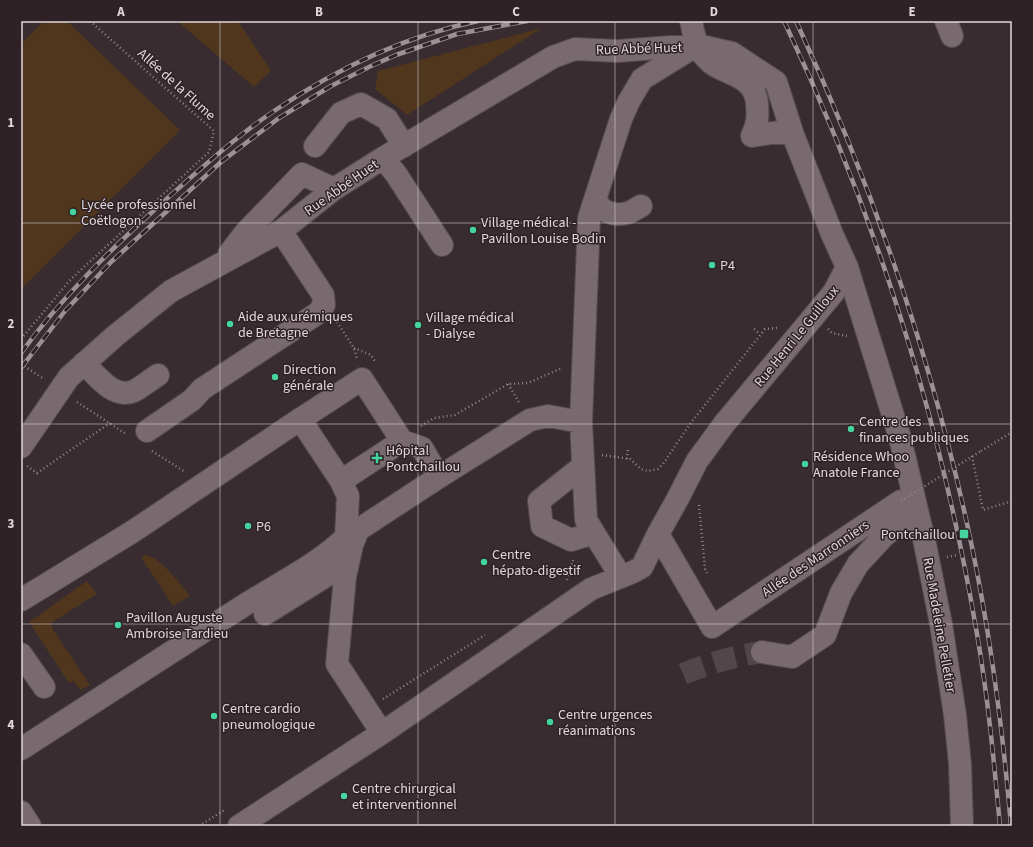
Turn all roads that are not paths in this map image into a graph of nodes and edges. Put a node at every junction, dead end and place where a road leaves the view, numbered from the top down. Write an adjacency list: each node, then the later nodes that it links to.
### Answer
1 (691, 21): 2 (street, Rue Abbé Huet)
2 (697, 45): 3 (street); 3 (street); 5 (street, Rue Abbé Huet); 8 (street)
3 (794, 135): 13 (street)
4 (315, 146): 5 (street)
5 (404, 146): 6 (street, Rue Abbé Huet)
6 (383, 158): 7 (street, Rue Abbé Huet); 11 (street)
7 (334, 189): 10 (street, Rue Abbé Huet); 12 (street)
8 (596, 198): 9 (street); 17 (street)
9 (641, 206)
10 (281, 231): 12 (street, Rue Abbé Huet); 19 (street)
11 (442, 245)
12 (222, 263): 14 (street, Rue Abbé Huet)
13 (847, 267): 24 (street, Rue Madeleine Pelletier); 25 (street, Rue Henri Le Guilloux)
14 (84, 363): 15 (street); 20 (street, Rue Abbé Huet)
15 (158, 375)
16 (300, 419): 18 (street); 23 (street); 29 (street)
17 (581, 422): 21 (street); 22 (street)
18 (409, 435): 22 (street); 23 (street)
19 (141, 438)
20 (21, 447)
21 (590, 461): 27 (street); 27 (street)
22 (439, 477): 34 (street)
23 (341, 481): 26 (street)
24 (909, 506): 25 (street, Allée des Marronniers); 31 (street); 39 (street, Rue Madeleine Pelletier)
25 (658, 534): 28 (street, Rue Henri Le Guilloux)
26 (346, 537): 30 (street); 35 (street)
27 (596, 537): 28 (street)
28 (621, 577): 34 (street, Rue Henri Le Guilloux)
29 (21, 600)
30 (265, 614)
31 (762, 652)
32 (21, 654): 33 (street)
33 (44, 687)
34 (382, 733): 38 (street, Rue Henri Le Guilloux)
35 (21, 749)
36 (21, 812): 37 (street)
37 (30, 826)
38 (239, 826)
39 (962, 826)

